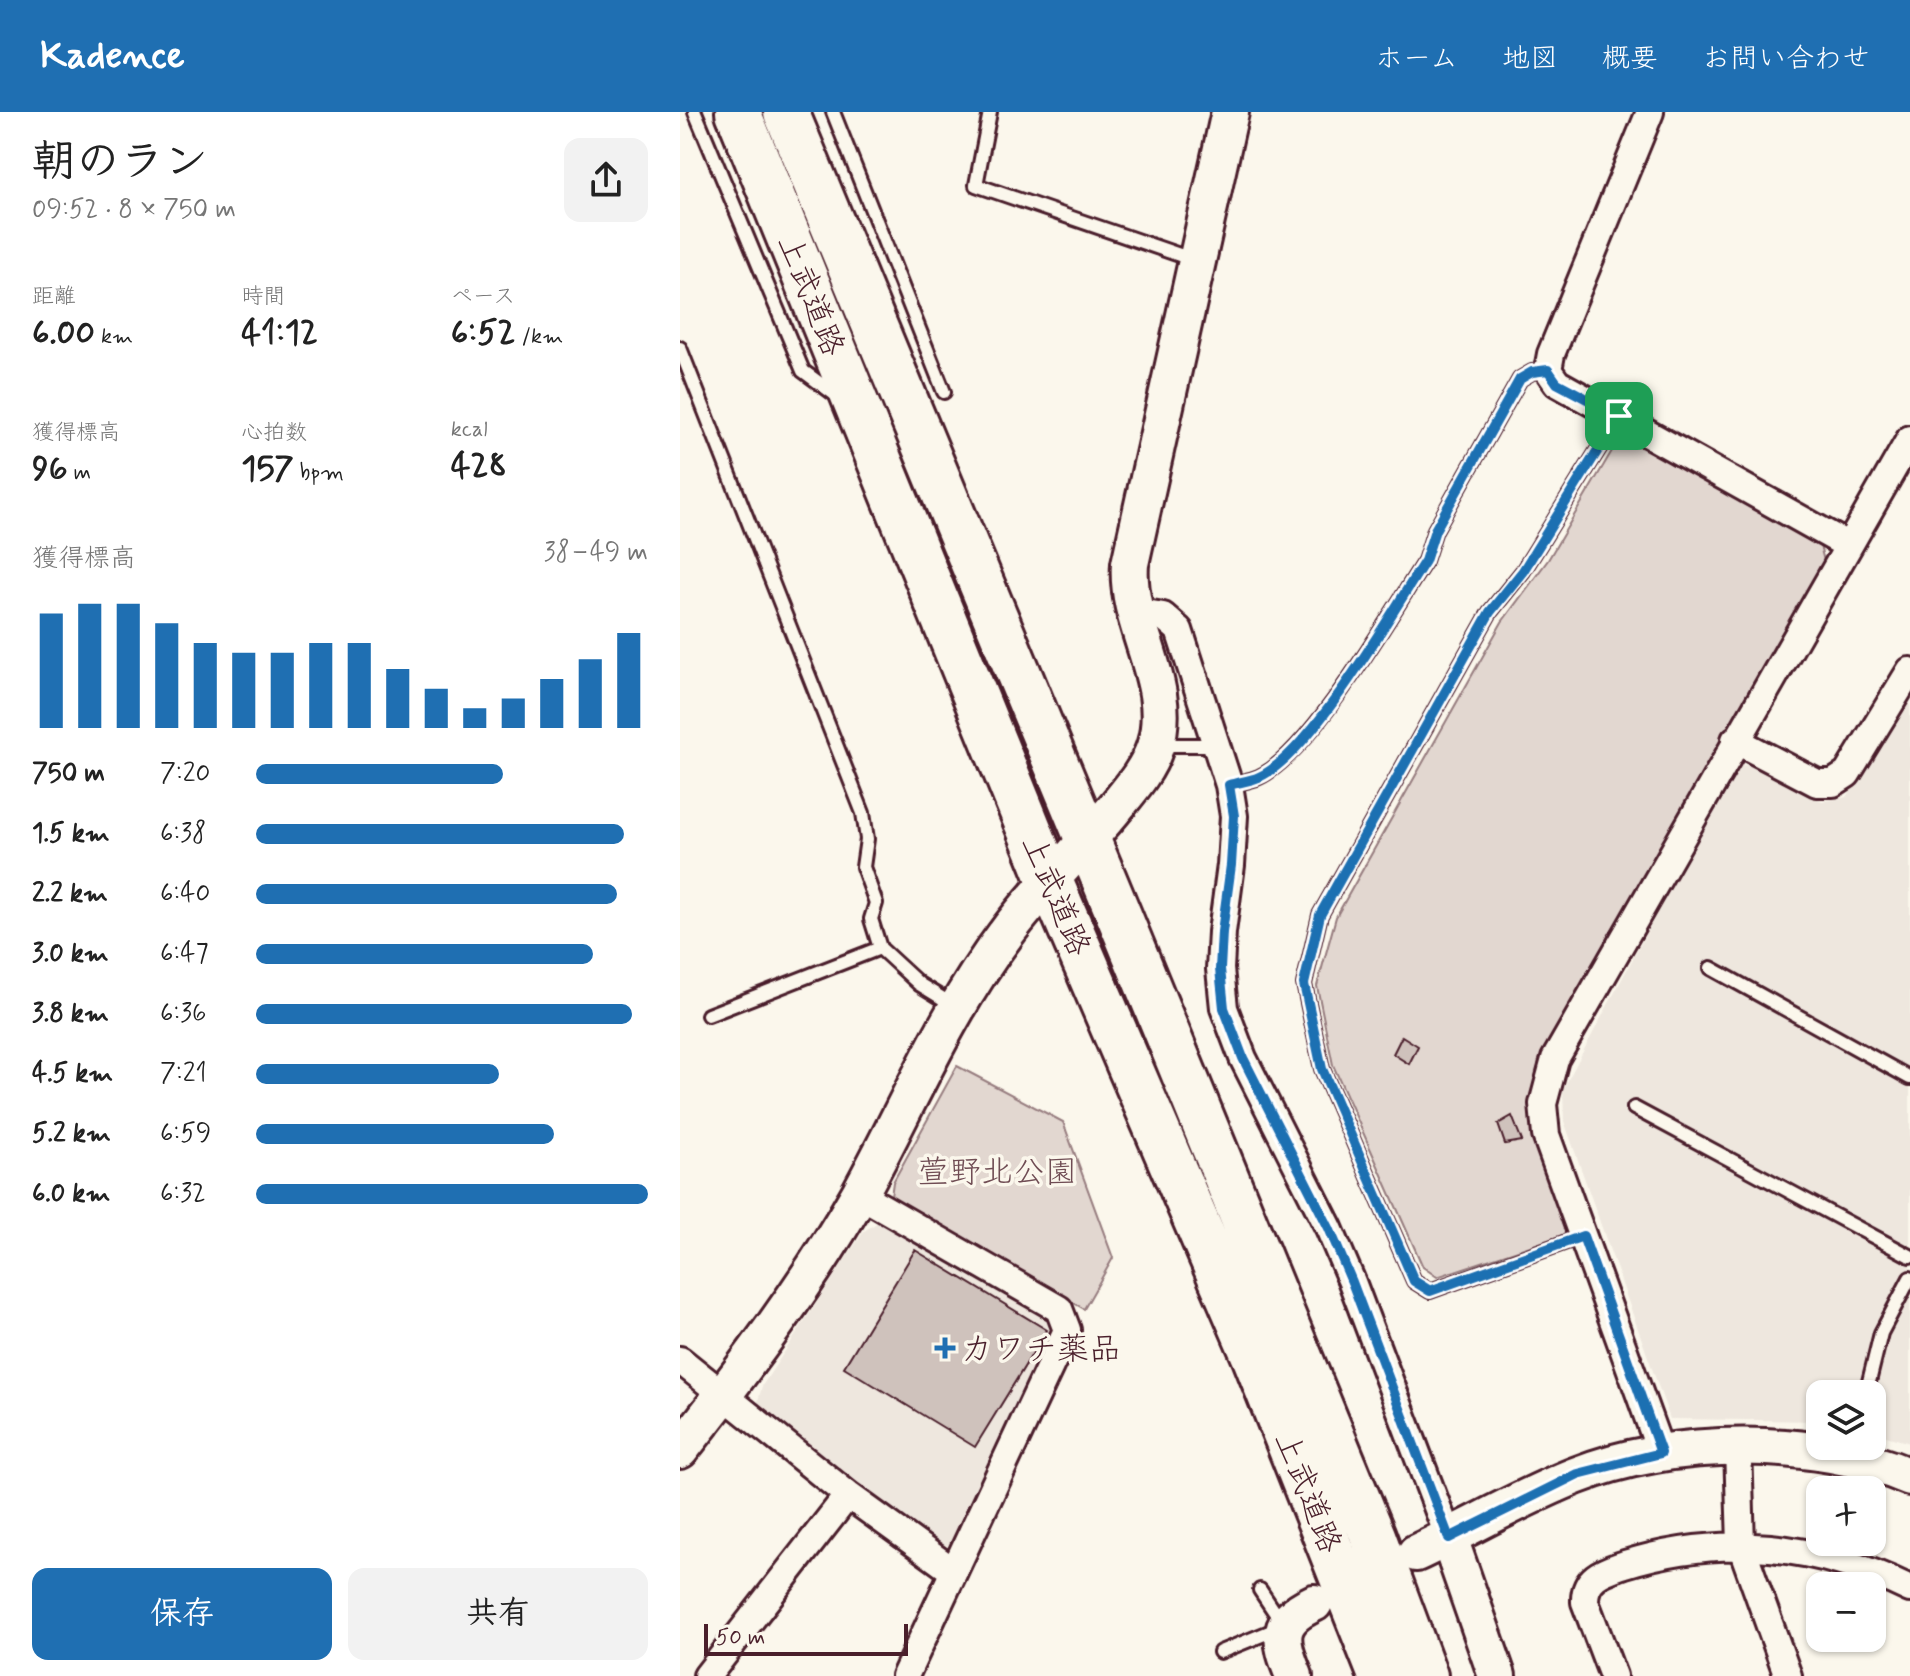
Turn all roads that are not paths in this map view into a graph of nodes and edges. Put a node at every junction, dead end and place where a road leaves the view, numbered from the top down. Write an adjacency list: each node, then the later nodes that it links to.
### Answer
1 (695, 112): 12 (lane)
2 (738, 112): 12 (highway, 上武道路)
3 (786, 112): 22 (highway, 上武道路)
4 (833, 112): 11 (lane)
5 (990, 112): 8 (lane)
6 (1230, 112): 8 (street)
7 (1650, 112): 10 (street)
8 (1197, 261): 16 (street)
9 (680, 348): 24 (lane)
10 (1548, 370): 13 (street); 21 (lane)
11 (944, 392)
12 (860, 412): 23 (highway, 上武道路)
13 (1619, 416): 15 (street); 31 (lane)
14 (1910, 439): 15 (street)
15 (1847, 545): 18 (street)
16 (1134, 611): 19 (street); 20 (street)
17 (1910, 671): 18 (street)
18 (1735, 740): 31 (street)
19 (1156, 744): 20 (lane); 22 (street)
20 (1216, 745): 21 (street)
21 (1229, 785): 44 (street)
22 (1088, 842): 23 (street); 57 (highway, 上武道路)
23 (1051, 883): 26 (street); 56 (highway, 上武道路)
24 (880, 948): 26 (lane); 27 (lane)
25 (1711, 968): 28 (lane)
26 (956, 1006): 30 (street)
27 (708, 1015)
28 (1910, 1078)
29 (1634, 1108): 32 (lane)
30 (859, 1194): 36 (street); 47 (street)
31 (1583, 1236): 40 (street)
32 (1910, 1256)
33 (1910, 1278): 35 (lane)
34 (680, 1360): 36 (street)
35 (1869, 1380)
36 (723, 1395): 39 (street); 43 (street)
37 (1738, 1447): 38 (street); 40 (street); 45 (street)
38 (1806, 1448)
39 (680, 1450)
40 (1661, 1453): 44 (street)
41 (1870, 1460): 42 (street)
42 (1910, 1477)
43 (848, 1495): 47 (street); 53 (street)
44 (1449, 1538): 46 (street); 58 (street)
45 (1741, 1545): 48 (street); 59 (street); 60 (street)
46 (1416, 1553)
47 (953, 1571): 54 (street)
48 (1910, 1589)
49 (1260, 1590): 51 (lane)
50 (1314, 1603): 51 (street)
51 (1284, 1626): 52 (lane); 55 (street)
52 (1220, 1652)
53 (707, 1676)
54 (905, 1676)
55 (1294, 1676)
56 (1381, 1676)
57 (1425, 1676)
58 (1497, 1676)
59 (1613, 1676)
60 (1788, 1676)

